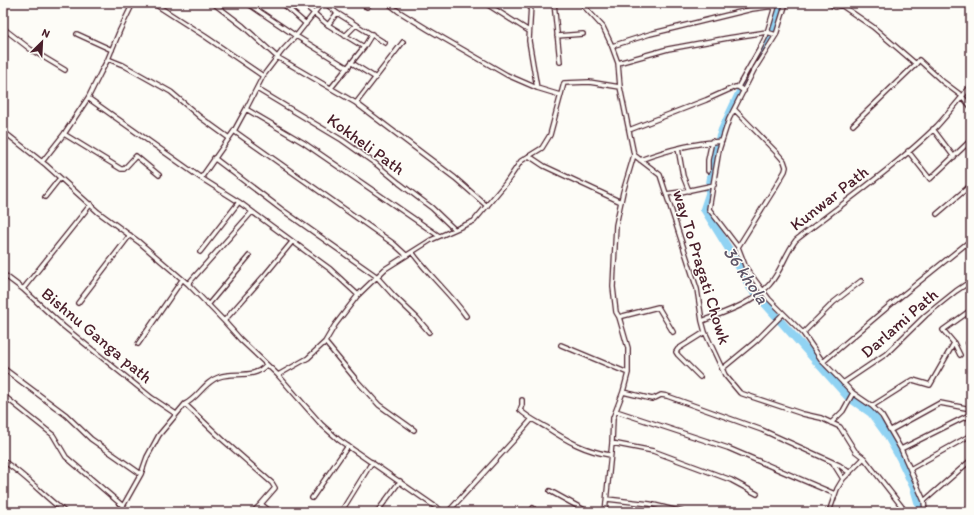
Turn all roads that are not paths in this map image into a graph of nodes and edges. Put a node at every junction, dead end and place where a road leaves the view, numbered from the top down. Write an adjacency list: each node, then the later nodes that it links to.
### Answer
1 (133, 3): 38 (street)
2 (153, 3): 47 (street)
3 (213, 3): 39 (street)
4 (247, 3): 31 (street)
5 (282, 3): 21 (street)
6 (302, 3): 19 (street)
7 (323, 3): 19 (street); 20 (street)
8 (361, 3): 9 (street)
9 (371, 3)
10 (388, 3): 18 (street)
11 (485, 3): 25 (street)
12 (530, 3): 25 (street)
13 (554, 3): 33 (street)
14 (581, 3): 36 (street)
15 (786, 3): 30 (street)
16 (828, 3): 44 (street)
17 (775, 4): 26 (street); 36 (street)
18 (393, 5): 53 (street)
19 (314, 13): 21 (street); 22 (street)
20 (337, 13): 22 (street); 23 (street)
21 (306, 24): 31 (street)
22 (328, 25): 32 (street)
23 (356, 25): 28 (street); 32 (street)
24 (3, 28): 46 (street)
25 (529, 31): 53 (street)
26 (767, 32): 30 (street); 43 (street); 51 (street)
27 (77, 34): 38 (street)
28 (372, 34): 34 (street); 37 (street)
29 (583, 34): 33 (street)
30 (776, 35): 55 (street)
31 (296, 36): 39 (street); 45 (street)
32 (346, 36): 37 (street)
33 (557, 36): 41 (street)
34 (385, 42)
35 (403, 42): 48 (street)
36 (612, 46): 43 (street)
37 (364, 47): 42 (street)
38 (112, 50): 40 (street)
39 (277, 57): 47 (street); 52 (street)
40 (108, 59): 58 (street); 69 (street)
41 (560, 62)
42 (352, 63): 45 (street); 48 (street)
43 (618, 63): 50 (street)
44 (916, 64): 57 (street); 63 (street)
45 (348, 68): 52 (street)
46 (65, 70)
47 (263, 76): 54 (street)
48 (376, 78): 59 (street)
49 (971, 86): 57 (street, Kunwar Path)
50 (620, 87): 56 (street); 65 (street)
51 (738, 87): 55 (street); 65 (street)
52 (331, 88): 59 (street)
53 (537, 88): 56 (street)
54 (257, 89): 61 (street); 96 (street, Kokheli Path)
55 (744, 91): 62 (street)
56 (560, 94): 76 (street)
57 (962, 96): 60 (street); 64 (street, Kunwar Path)
58 (88, 98): 68 (street); 84 (street)
59 (356, 103): 93 (street)
60 (971, 107)
61 (246, 110): 67 (street); 98 (street)
62 (734, 110): 72 (street); 101 (street)
63 (853, 125)
64 (933, 129): 74 (street, Kunwar Path); 77 (street)
65 (629, 130): 75 (street)
66 (3, 131): 80 (street)
67 (234, 131): 69 (street); 104 (street)
68 (64, 134): 80 (street); 82 (street)
69 (229, 138): 78 (street)
70 (971, 140): 77 (street)
71 (712, 141): 72 (street); 73 (street); 81 (street)
72 (722, 141): 85 (street)
73 (678, 148): 79 (street); 87 (street)
74 (908, 151): 77 (street); 113 (street, Kunwar Path)
75 (634, 155): 79 (street, way To Pragati Chowk); 91 (street)
76 (529, 156): 91 (street); 93 (street)
77 (954, 156)
78 (214, 158): 84 (street); 107 (street)
79 (640, 160): 88 (street, way To Pragati Chowk)
80 (42, 162): 83 (street)
81 (708, 171)
82 (160, 175)
83 (60, 178): 89 (street); 92 (street)
84 (201, 178): 90 (street)
85 (714, 185): 87 (street); 101 (street)
86 (971, 185): 95 (street)
87 (689, 191): 88 (street)
88 (666, 194): 122 (street, way To Pragati Chowk)
89 (45, 198)
90 (239, 202): 94 (street); 102 (street)
91 (622, 202): 120 (street)
92 (91, 204): 97 (street); 112 (street)
93 (487, 206): 96 (street)
94 (252, 212): 100 (street); 111 (street)
95 (937, 214)
96 (454, 229): 98 (street)
97 (130, 235): 108 (street); 115 (street)
98 (438, 236): 103 (street)
99 (971, 240): 132 (street)
100 (292, 242): 114 (street); 121 (street)
101 (738, 247): 113 (street)
102 (200, 252)
103 (412, 252): 104 (street); 119 (street)
104 (406, 255): 107 (street)
105 (249, 256): 116 (street)
106 (3, 274): 112 (street, Bishnu Ganga path)
107 (376, 276): 114 (street); 123 (street)
108 (182, 280): 111 (street); 129 (street)
109 (861, 281): 126 (street)
110 (971, 281): 139 (street, Darlami Path)
111 (188, 284): 116 (street)
112 (23, 289): 148 (street, Bishnu Ganga path)
113 (763, 290): 118 (street); 122 (street, Kunwar Path)
114 (358, 295): 127 (street)
115 (78, 303)
116 (208, 305): 121 (street)
117 (971, 310): 128 (street)
118 (783, 314): 126 (street); 135 (street)
119 (466, 316)
120 (619, 317): 124 (street); 136 (street)
121 (224, 321): 133 (street)
122 (702, 321): 125 (street, way To Pragati Chowk)
123 (429, 332)
124 (673, 332)
125 (705, 332): 135 (street, way To Pragati Chowk); 138 (street)
126 (802, 332): 132 (street)
127 (325, 342): 137 (street); 153 (street)
128 (954, 343): 131 (street); 145 (street)
129 (138, 344)
130 (560, 346): 136 (street)
131 (960, 355)
132 (823, 362): 139 (street)
133 (266, 365): 137 (street); 144 (street)
134 (3, 368): 167 (street)
135 (722, 369): 152 (street, way To Pragati Chowk)
136 (628, 374): 140 (street)
137 (278, 375): 157 (street)
138 (700, 377)
139 (843, 383): 141 (street)
140 (623, 392): 147 (street); 164 (street)
141 (853, 393): 145 (street); 152 (street)
142 (3, 396): 177 (street)
143 (522, 400): 150 (street)
144 (185, 404): 148 (street); 176 (street)
145 (872, 406): 154 (street)
146 (971, 409): 154 (street)
147 (616, 410): 156 (street); 172 (street)
148 (176, 414): 167 (street)
149 (969, 415): 151 (street); 158 (street)
150 (532, 419): 159 (street); 185 (street)
151 (971, 421)
152 (831, 423): 160 (street, way To Pragati Chowk)
153 (414, 430)
154 (891, 430): 158 (street)
155 (971, 435): 165 (street)
156 (612, 443): 159 (street); 171 (street)
157 (348, 446): 163 (street); 173 (street)
158 (901, 448): 165 (street)
159 (610, 455): 174 (street)
160 (864, 458): 166 (street); 190 (street, way To Pragati Chowk)
161 (971, 460): 175 (street)
162 (3, 461): 179 (street)
163 (372, 462): 169 (street); 183 (street)
164 (833, 462): 166 (street); 168 (street)
165 (910, 469): 175 (street)
166 (850, 473): 168 (street)
167 (141, 474): 177 (street)
168 (843, 479): 172 (street)
169 (400, 481): 178 (street); 184 (street)
170 (550, 491): 186 (street)
171 (757, 494)
172 (835, 494): 189 (street)
173 (312, 498)
174 (607, 499): 187 (street); 188 (street)
175 (924, 501): 191 (street)
176 (261, 504): 181 (street); 182 (street)
177 (123, 506): 180 (street)
178 (440, 511)
179 (65, 512)
180 (121, 512)
181 (253, 512)
182 (271, 512)
183 (340, 512)
184 (377, 512)
185 (448, 512)
186 (588, 512)
187 (606, 512)
188 (682, 512)
189 (829, 512)
190 (906, 512)
191 (925, 512)

